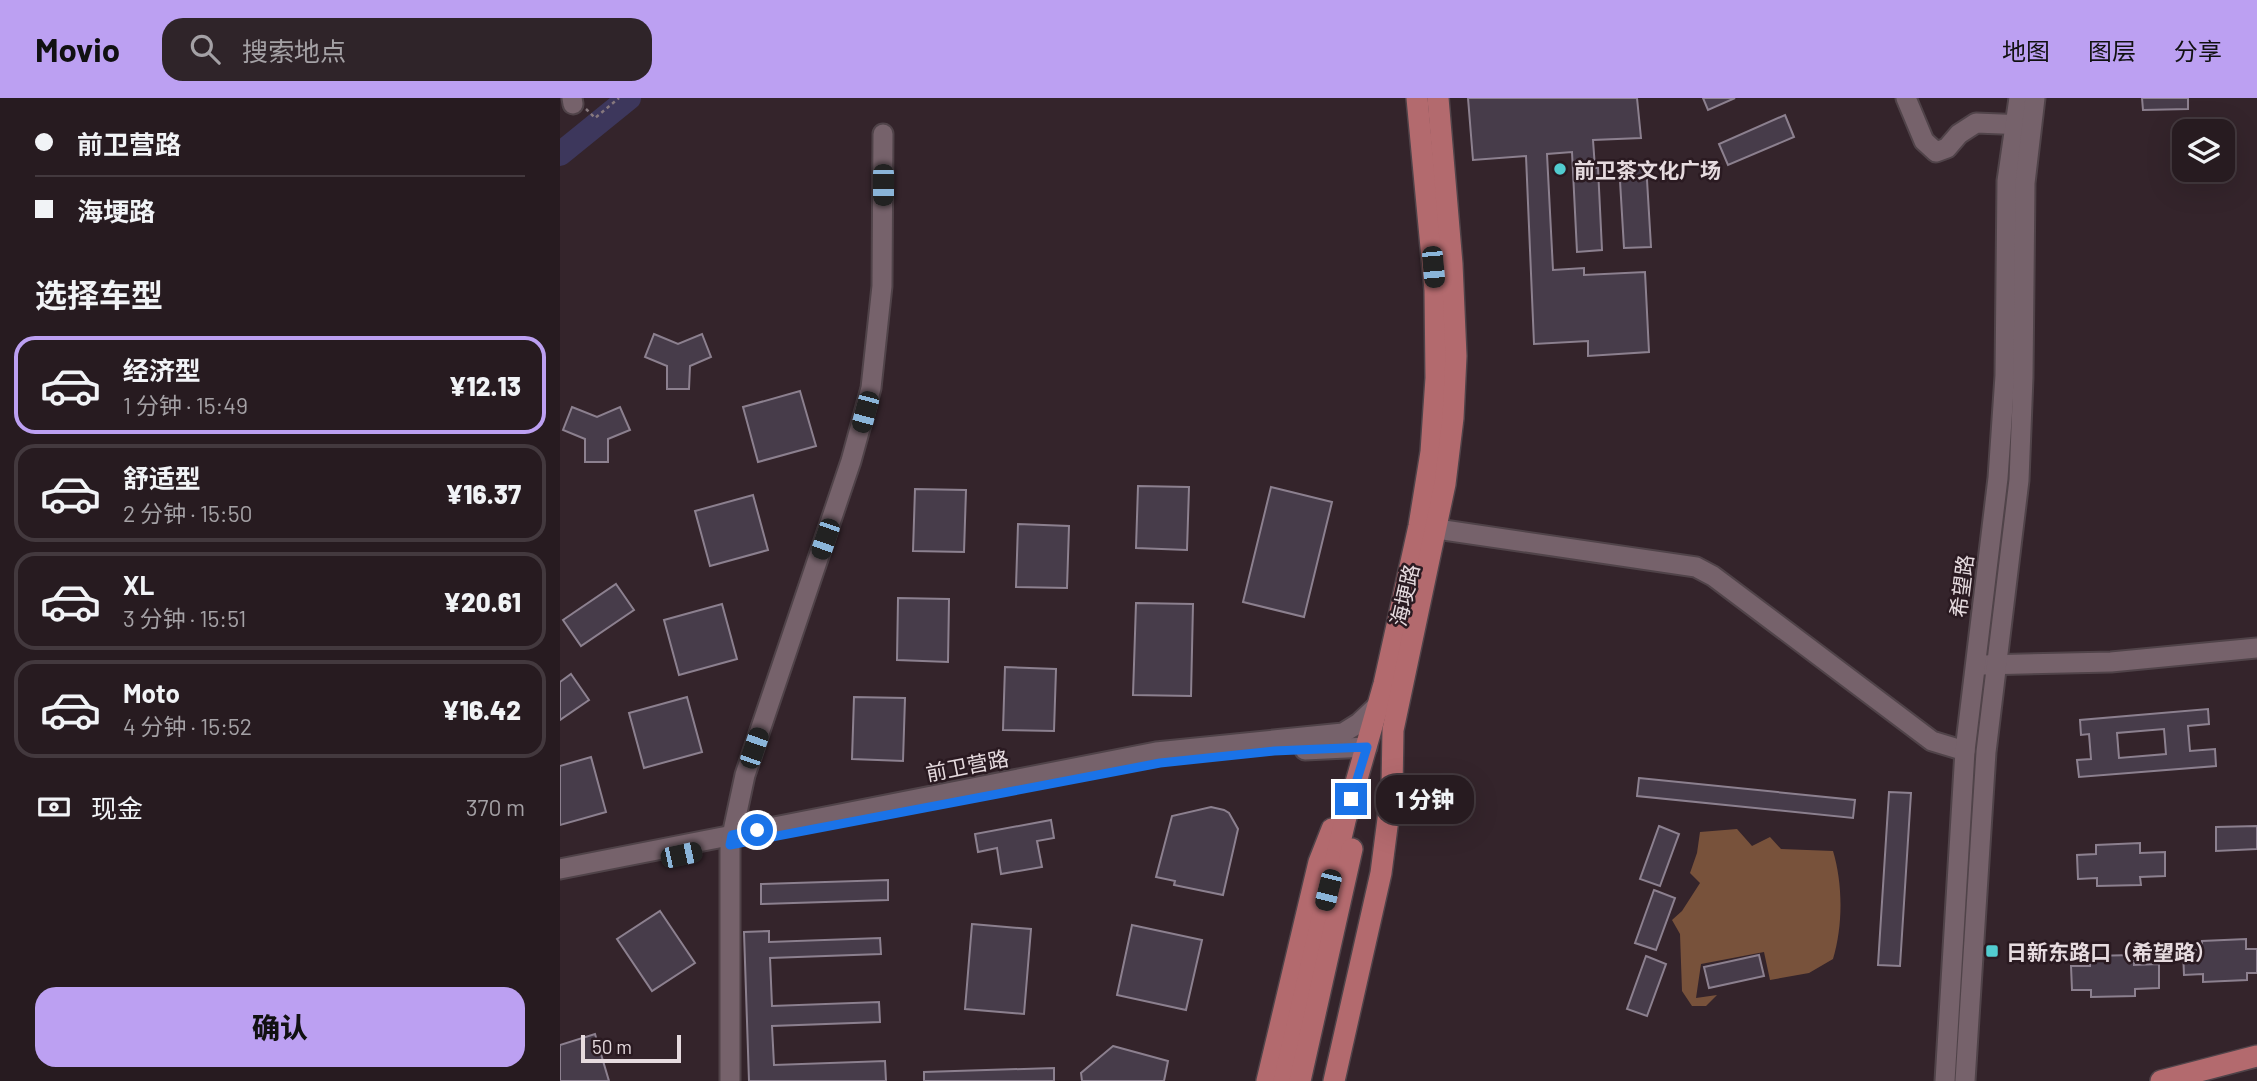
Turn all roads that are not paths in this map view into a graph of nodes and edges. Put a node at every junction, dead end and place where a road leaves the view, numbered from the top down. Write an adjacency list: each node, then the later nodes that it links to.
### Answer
1 (1417, 98): 12 (main road, 海埂路)
2 (1438, 98): 8 (main road, 海埂路)
3 (1906, 98): 6 (street)
4 (2019, 98): 6 (street, 希望路)
5 (2035, 98): 6 (street, 希望路)
6 (2023, 125): 10 (street, 希望路); 11 (street, 希望路)
7 (883, 134): 16 (street)
8 (1437, 529): 12 (main road, 海埂路); 15 (street)
9 (2257, 648): 11 (street)
10 (1974, 664): 11 (street); 15 (street, 希望路)
11 (1995, 667): 27 (street, 希望路)
12 (1387, 707): 13 (main road); 14 (main road, 海埂路); 16 (street, 前卫营路)
13 (1393, 730): 24 (main road); 25 (main road)
14 (1367, 747): 16 (street, 前卫营路); 21 (main road); 22 (main road, 海埂路); 23 (main road)
15 (1965, 751): 26 (street, 希望路)
16 (731, 840): 17 (street, 前卫营路); 18 (street, 前卫营路); 20 (street)
17 (560, 869)
18 (560, 880)
19 (2257, 1056): 28 (main road)
20 (730, 1081)
21 (1267, 1081)
22 (1284, 1081)
23 (1300, 1081)
24 (1319, 1081)
25 (1334, 1081)
26 (1945, 1081)
27 (1965, 1081)
28 (2161, 1081)

